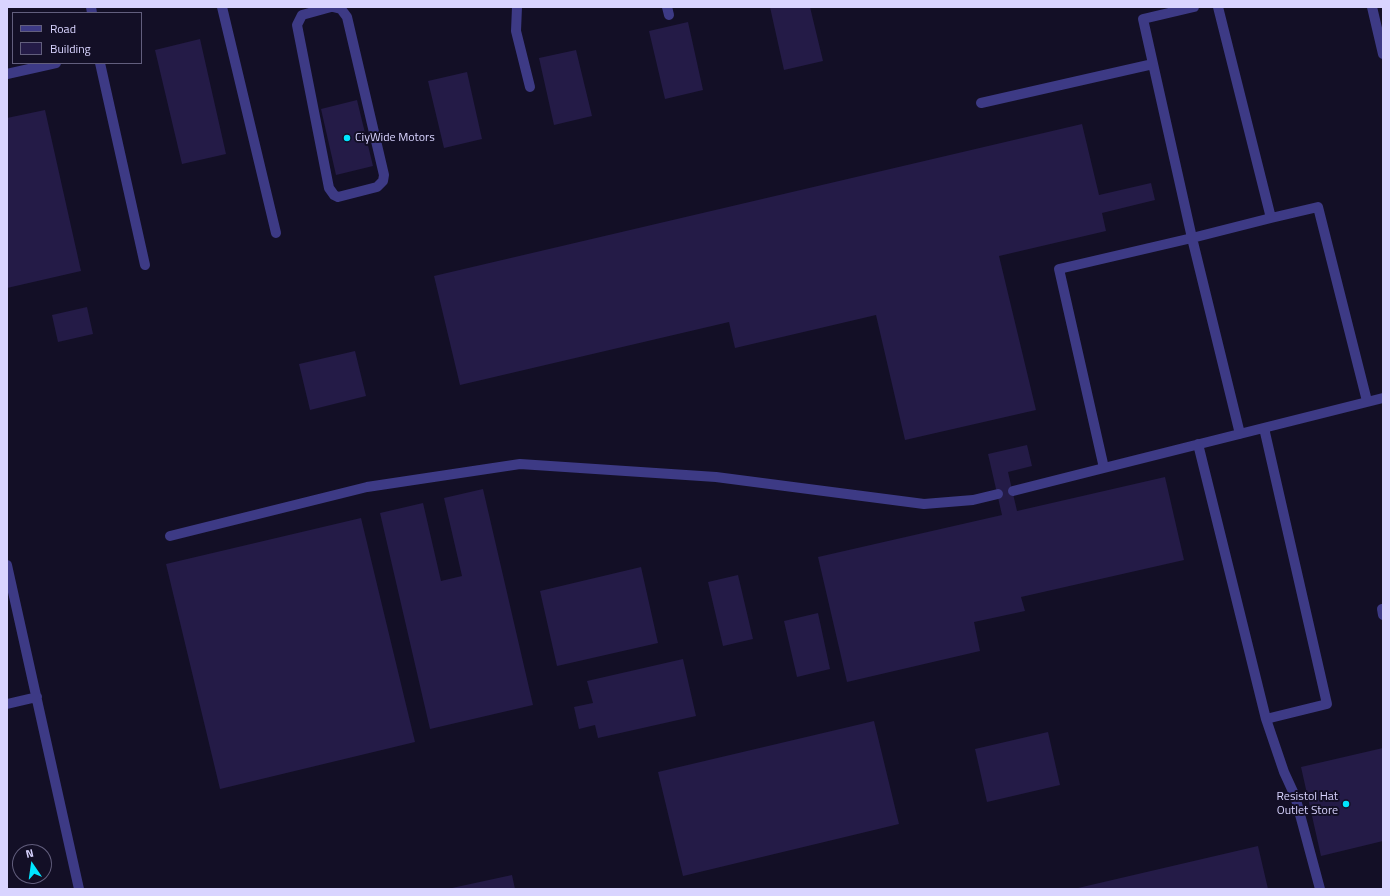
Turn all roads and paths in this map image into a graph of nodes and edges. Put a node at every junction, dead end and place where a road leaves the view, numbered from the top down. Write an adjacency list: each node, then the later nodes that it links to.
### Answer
1 (222, 7): 16 (street)
2 (332, 7): 7 (street); 7 (street)
3 (517, 7): 13 (street)
4 (1194, 7): 11 (street)
5 (1218, 7): 15 (street)
6 (1372, 7): 8 (street)
7 (318, 8)
8 (1383, 54)
9 (52, 64): 12 (street)
10 (100, 64): 18 (street)
11 (1153, 64): 14 (street); 17 (street)
12 (7, 74)
13 (530, 87)
14 (981, 103)
15 (1271, 218): 17 (street); 20 (street)
16 (276, 232)
17 (1192, 238): 22 (street); 24 (street)
18 (145, 265)
19 (1383, 398): 20 (street)
20 (1367, 401): 21 (street)
21 (1264, 428): 22 (street); 31 (street)
22 (1240, 434): 23 (street)
23 (1198, 444): 24 (street); 31 (street)
24 (1104, 468): 25 (street)
25 (1012, 491)
26 (998, 494): 27 (street)
27 (170, 536)
28 (7, 565): 29 (street)
29 (38, 697): 30 (street); 32 (street)
30 (7, 704)
31 (1266, 719): 33 (street)
32 (79, 889)
33 (1320, 889)

